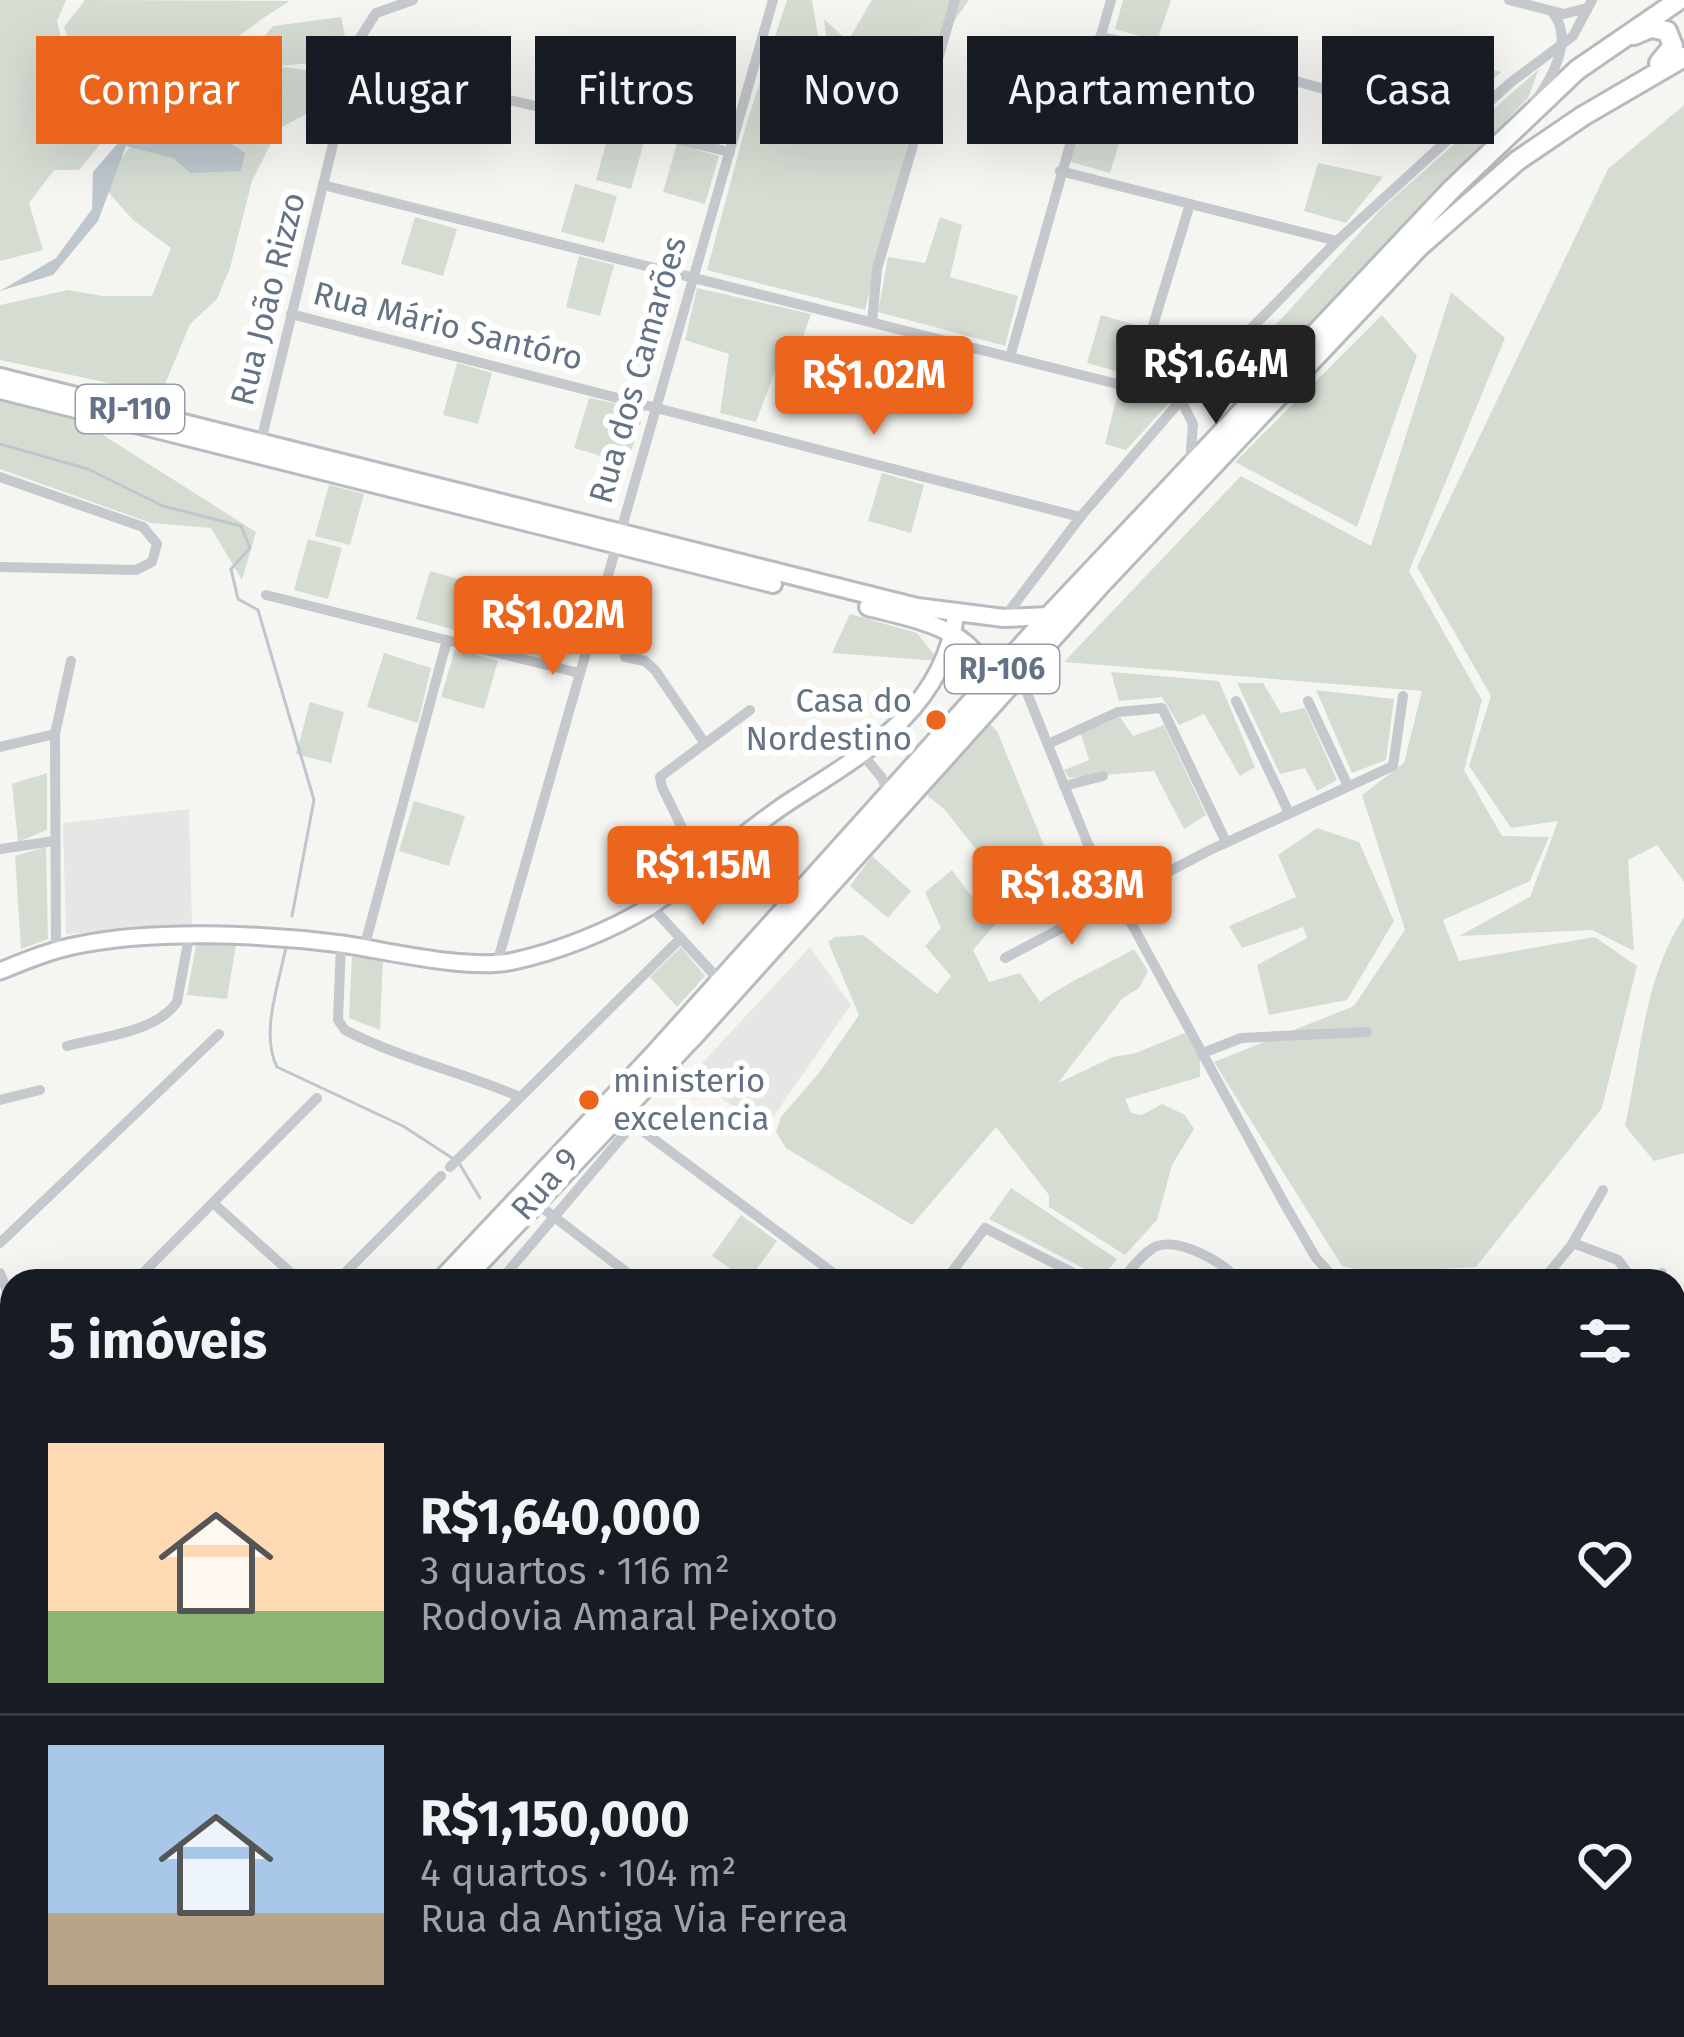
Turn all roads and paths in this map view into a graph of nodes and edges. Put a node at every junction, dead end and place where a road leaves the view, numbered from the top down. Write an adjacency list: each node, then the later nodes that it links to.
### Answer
1 (413, 0): 9 (street, Rua João Rizzo)
2 (773, 0): 22 (street, Rua dos Camarões)
3 (955, 0): 29 (street)
4 (1112, 0): 10 (street)
5 (1509, 0): 8 (street)
6 (1679, 0): 13 (highway, RJ-106)
7 (1590, 4): 8 (street); 11 (street)
8 (1552, 12): 12 (street)
9 (363, 36)
10 (1101, 36)
11 (1573, 36): 12 (street); 13 (street)
12 (1561, 44): 15 (street); 17 (street)
13 (1607, 48): 17 (highway, RJ-106); 18 (highway)
14 (1684, 57): 18 (highway, RJ-106)
15 (1494, 99)
16 (511, 100): 22 (street)
17 (1522, 119): 37 (highway, RJ-106)
18 (1552, 136): 52 (highway, RJ-106)
19 (333, 144): 24 (street, Rua João Rizzo)
20 (1068, 144): 23 (street)
21 (1441, 144): 26 (street)
22 (730, 152): 27 (street, Rua dos Camarões)
23 (1060, 171): 25 (street); 30 (street)
24 (323, 185): 27 (street); 28 (street, Rua João Rizzo)
25 (1190, 204): 26 (street); 32 (street)
26 (1336, 241): 34 (street)
27 (693, 277): 29 (street); 35 (street, Rua dos Camarões)
28 (291, 314): 35 (street, Rua Mário Santóro); 36 (street, Rua João Rizzo)
29 (872, 322): 30 (street)
30 (1010, 357): 32 (street)
31 (0, 376): 36 (main road, RJ-110)
32 (1134, 388): 34 (street)
33 (0, 390): 36 (main road, RJ-110)
34 (1181, 400): 37 (street); 39 (street)
35 (655, 406): 39 (street, Rua Mário Santóro); 40 (street, Rua dos Camarões)
36 (260, 448): 40 (main road, RJ-110)
37 (1190, 466): 45 (highway, RJ-106)
38 (0, 477): 41 (street)
39 (1080, 517): 46 (street)
40 (617, 538): 43 (main road, RJ-110); 51 (street, Rua dos Camarões)
41 (0, 567)
42 (266, 595): 48 (street)
43 (891, 607): 44 (main road, RJ-110); 47 (main road, RJ-110)
44 (956, 613): 46 (main road, RJ-110); 47 (main road)
45 (1049, 616): 46 (main road, RJ-110); 53 (highway, RJ-106)
46 (1004, 618)
47 (953, 635): 53 (main road); 62 (main road)
48 (447, 640): 51 (street); 77 (street)
49 (625, 657): 59 (street)
50 (71, 661): 58 (street)
51 (579, 673): 80 (street, Rua dos Camarões)
52 (1019, 673): 60 (street); 91 (highway, RJ-106)
53 (985, 687): 64 (highway, RJ-106)
54 (1403, 696): 66 (street)
55 (1236, 701): 67 (street)
56 (1308, 701): 66 (street)
57 (750, 710): 59 (street)
58 (56, 734): 61 (street); 68 (street)
59 (704, 742): 71 (street)
60 (1048, 744): 65 (street); 69 (street)
61 (0, 747)
62 (862, 755): 64 (street); 71 (main road)
63 (1103, 776): 65 (street)
64 (890, 786): 82 (highway, RJ-106)
65 (1064, 786): 72 (street)
66 (1348, 786): 67 (street)
67 (1289, 813): 69 (street)
68 (54, 841): 70 (street); 78 (street)
69 (1226, 842): 72 (street)
70 (0, 849)
71 (701, 866): 73 (main road)
72 (1117, 897): 79 (street); 86 (street)
73 (651, 906): 75 (street); 80 (main road)
74 (189, 937): 76 (main road); 78 (main road); 85 (street)
75 (681, 938): 82 (street); 88 (street)
76 (341, 944): 77 (main road); 88 (street)
77 (364, 948): 80 (main road)
78 (56, 951): 81 (main road)
79 (1005, 958)
80 (496, 963)
81 (0, 971)
82 (721, 982): 100 (highway, RJ-106)
83 (1367, 1032): 86 (street)
84 (219, 1034): 95 (street)
85 (68, 1046)
86 (1203, 1052): 109 (street)
87 (40, 1090): 90 (street)
88 (520, 1097): 99 (street)
89 (317, 1098): 93 (street)
90 (0, 1100)
91 (627, 1119): 94 (highway, RJ-106); 104 (street)
92 (1603, 1190): 96 (street)
93 (213, 1203): 97 (street); 98 (street)
94 (544, 1209): 101 (highway, RJ-106); 102 (street, Rua 9); 103 (street)
95 (0, 1243)
96 (1573, 1243): 110 (street); 111 (street)
97 (147, 1269)
98 (287, 1269)
99 (349, 1269)
100 (452, 1269)
101 (476, 1269)
102 (507, 1269)
103 (622, 1269)
104 (828, 1269)
105 (953, 1269): 106 (street)
106 (1066, 1269)
107 (1132, 1269): 108 (street)
108 (1226, 1269)
109 (1326, 1269)
110 (1552, 1269)
111 (1625, 1269)

